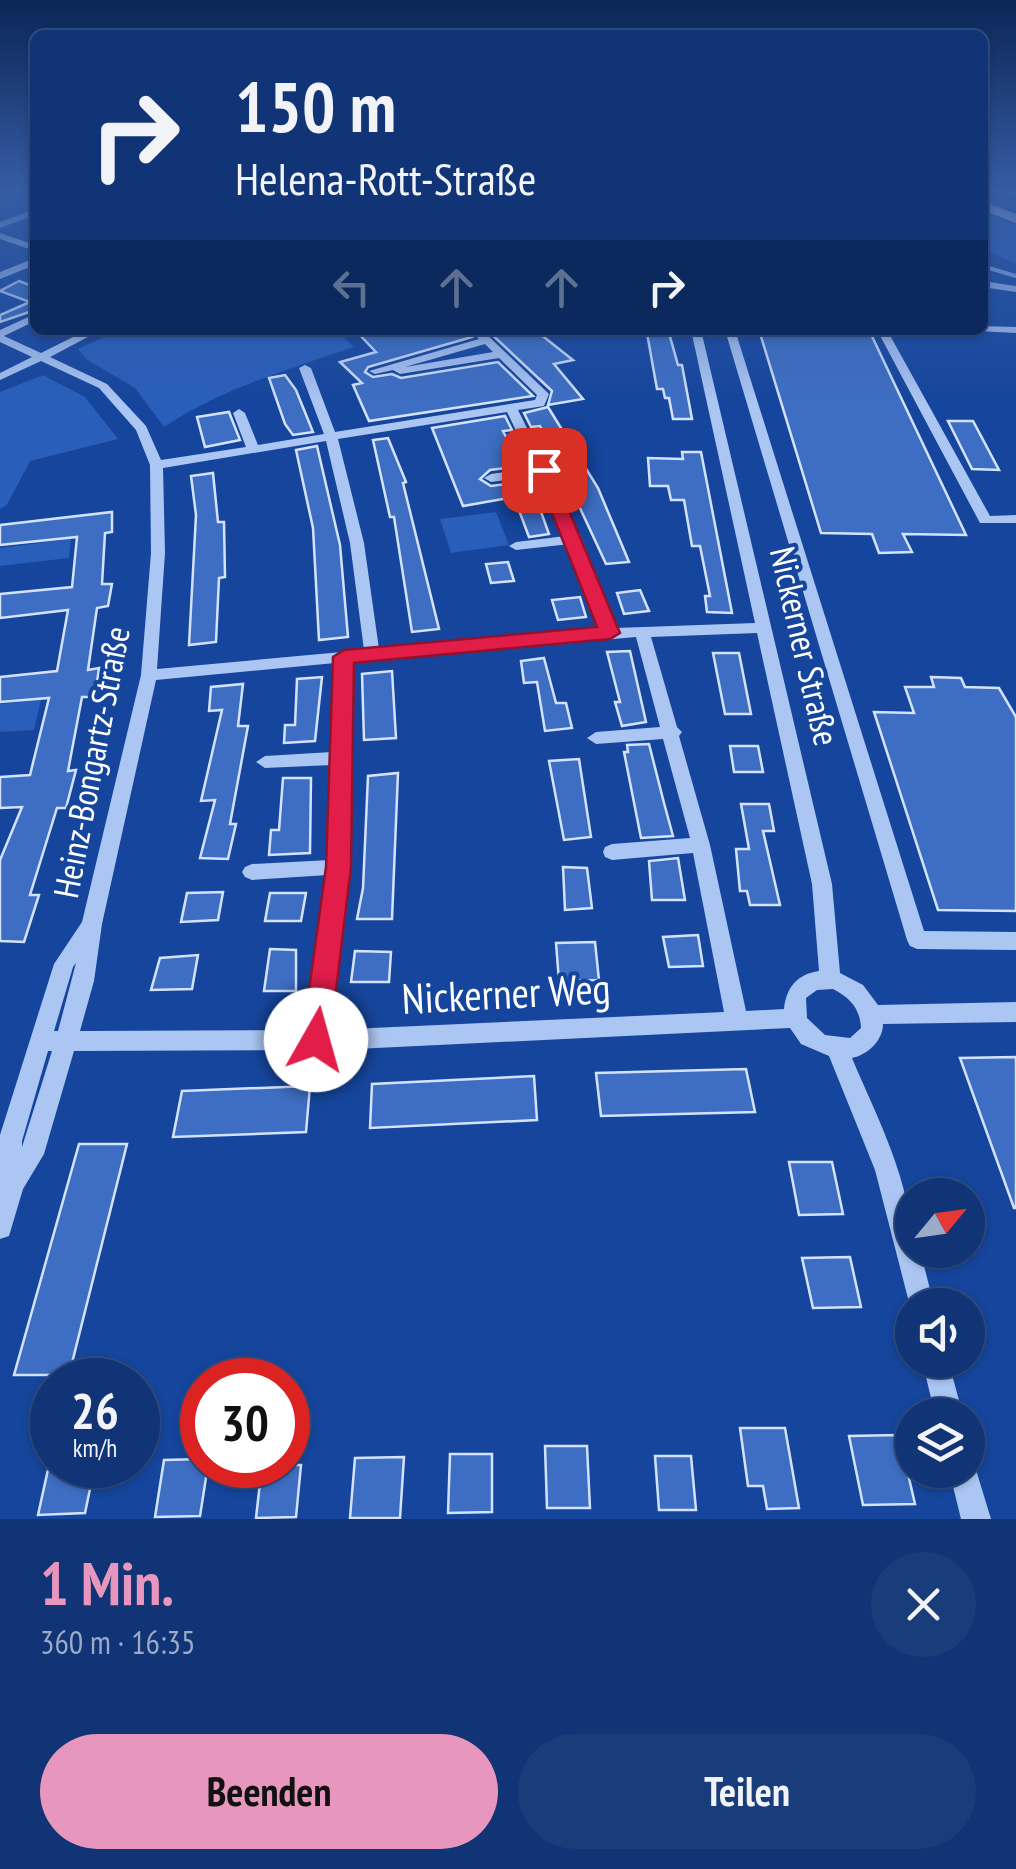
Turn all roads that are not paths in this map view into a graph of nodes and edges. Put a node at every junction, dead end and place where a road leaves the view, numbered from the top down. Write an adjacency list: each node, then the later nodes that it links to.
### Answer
1 (30, 263): 2 (street)
2 (0, 276)
3 (988, 285): 4 (street)
4 (1016, 290)
5 (30, 321): 13 (street)
6 (988, 329): 7 (street)
7 (1016, 330)
8 (86, 335): 16 (street)
9 (482, 335): 14 (street)
10 (697, 335): 33 (street, Nickerner Straße)
11 (732, 335): 48 (street)
12 (885, 335): 30 (street)
13 (0, 336): 16 (street, Heinz-Bongartz-Straße)
14 (488, 340): 15 (street); 17 (street)
15 (503, 354): 17 (street); 23 (street)
16 (44, 356): 20 (street); 27 (street, Heinz-Bongartz-Straße)
17 (396, 366): 19 (street)
18 (305, 368): 21 (street)
19 (375, 371)
20 (0, 377)
21 (312, 383): 22 (street); 25 (street)
22 (294, 386)
23 (511, 408): 25 (street); 28 (street)
24 (240, 414): 26 (street)
25 (333, 437): 26 (street); 36 (street)
26 (254, 450): 27 (street)
27 (156, 465): 38 (street, Heinz-Bongartz-Straße)
28 (544, 470): 29 (street); 31 (street)
29 (491, 478)
30 (1016, 519)
31 (575, 539): 32 (street); 35 (street)
32 (516, 546)
33 (761, 628): 34 (street); 49 (street, Nickerner Straße)
34 (642, 631): 35 (street); 39 (street)
35 (610, 633): 36 (street)
36 (372, 653): 37 (street)
37 (344, 657): 38 (street); 41 (street)
38 (149, 675): 47 (street, Heinz-Bongartz-Straße)
39 (673, 732): 40 (street); 43 (street)
40 (596, 738)
41 (342, 758): 42 (street); 45 (street)
42 (265, 762)
43 (701, 845): 44 (street); 53 (street)
44 (612, 852)
45 (339, 867): 46 (street); 54 (street)
46 (252, 872)
47 (92, 924): 55 (street, Heinz-Bongartz-Straße); 56 (street, Heinz-Bongartz-Straße)
48 (1016, 941)
49 (830, 980): 51 (street); 52 (street)
50 (1016, 1012): 51 (street)
51 (873, 1015): 57 (street)
52 (794, 1018): 53 (street, Nickerner Weg); 57 (street)
53 (736, 1021): 54 (street, Nickerner Weg)
54 (316, 1040): 56 (street, Nickerner Weg)
55 (41, 1041): 56 (street, Nickerner Weg); 58 (street, Heinz-Bongartz-Straße)
56 (69, 1041): 58 (street, Heinz-Bongartz-Straße)
57 (838, 1050): 60 (street)
58 (13, 1184): 59 (street)
59 (0, 1227)
60 (917, 1288)
61 (968, 1488): 62 (street)
62 (976, 1519)

